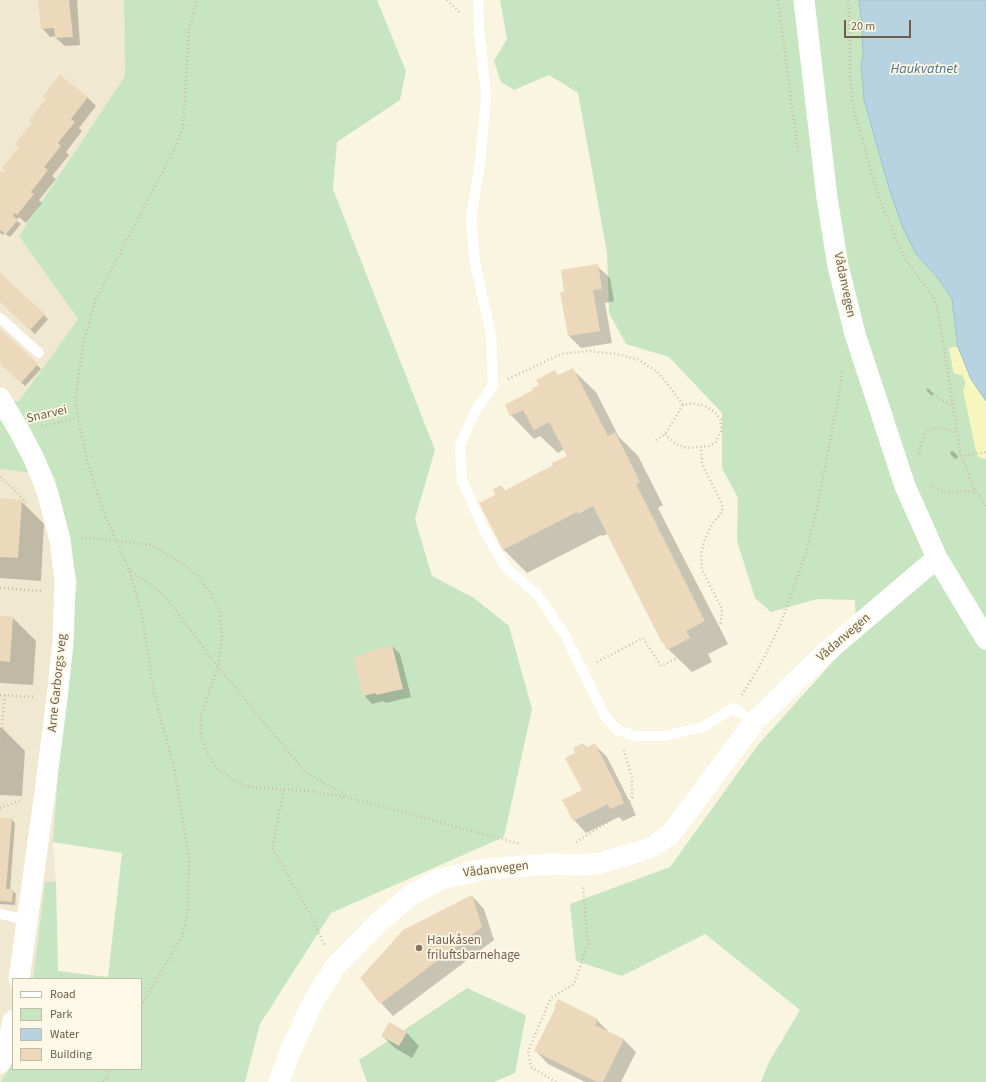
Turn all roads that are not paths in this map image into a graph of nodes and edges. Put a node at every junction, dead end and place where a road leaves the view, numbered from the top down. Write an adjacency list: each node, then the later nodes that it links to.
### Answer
1 (478, 0): 8 (lane)
2 (804, 0): 6 (street, Vådanvegen)
3 (0, 318): 4 (lane)
4 (39, 353)
5 (0, 398): 10 (street, Arne Garborgs veg)
6 (937, 558): 7 (street, Vådanvegen); 8 (street, Vådanvegen)
7 (986, 639)
8 (754, 722): 14 (street, Vådanvegen)
9 (0, 914): 10 (lane)
10 (28, 920): 11 (street, Arne Garborgs veg)
11 (19, 978)
12 (12, 1025): 13 (street)
13 (0, 1063)
14 (280, 1082)

